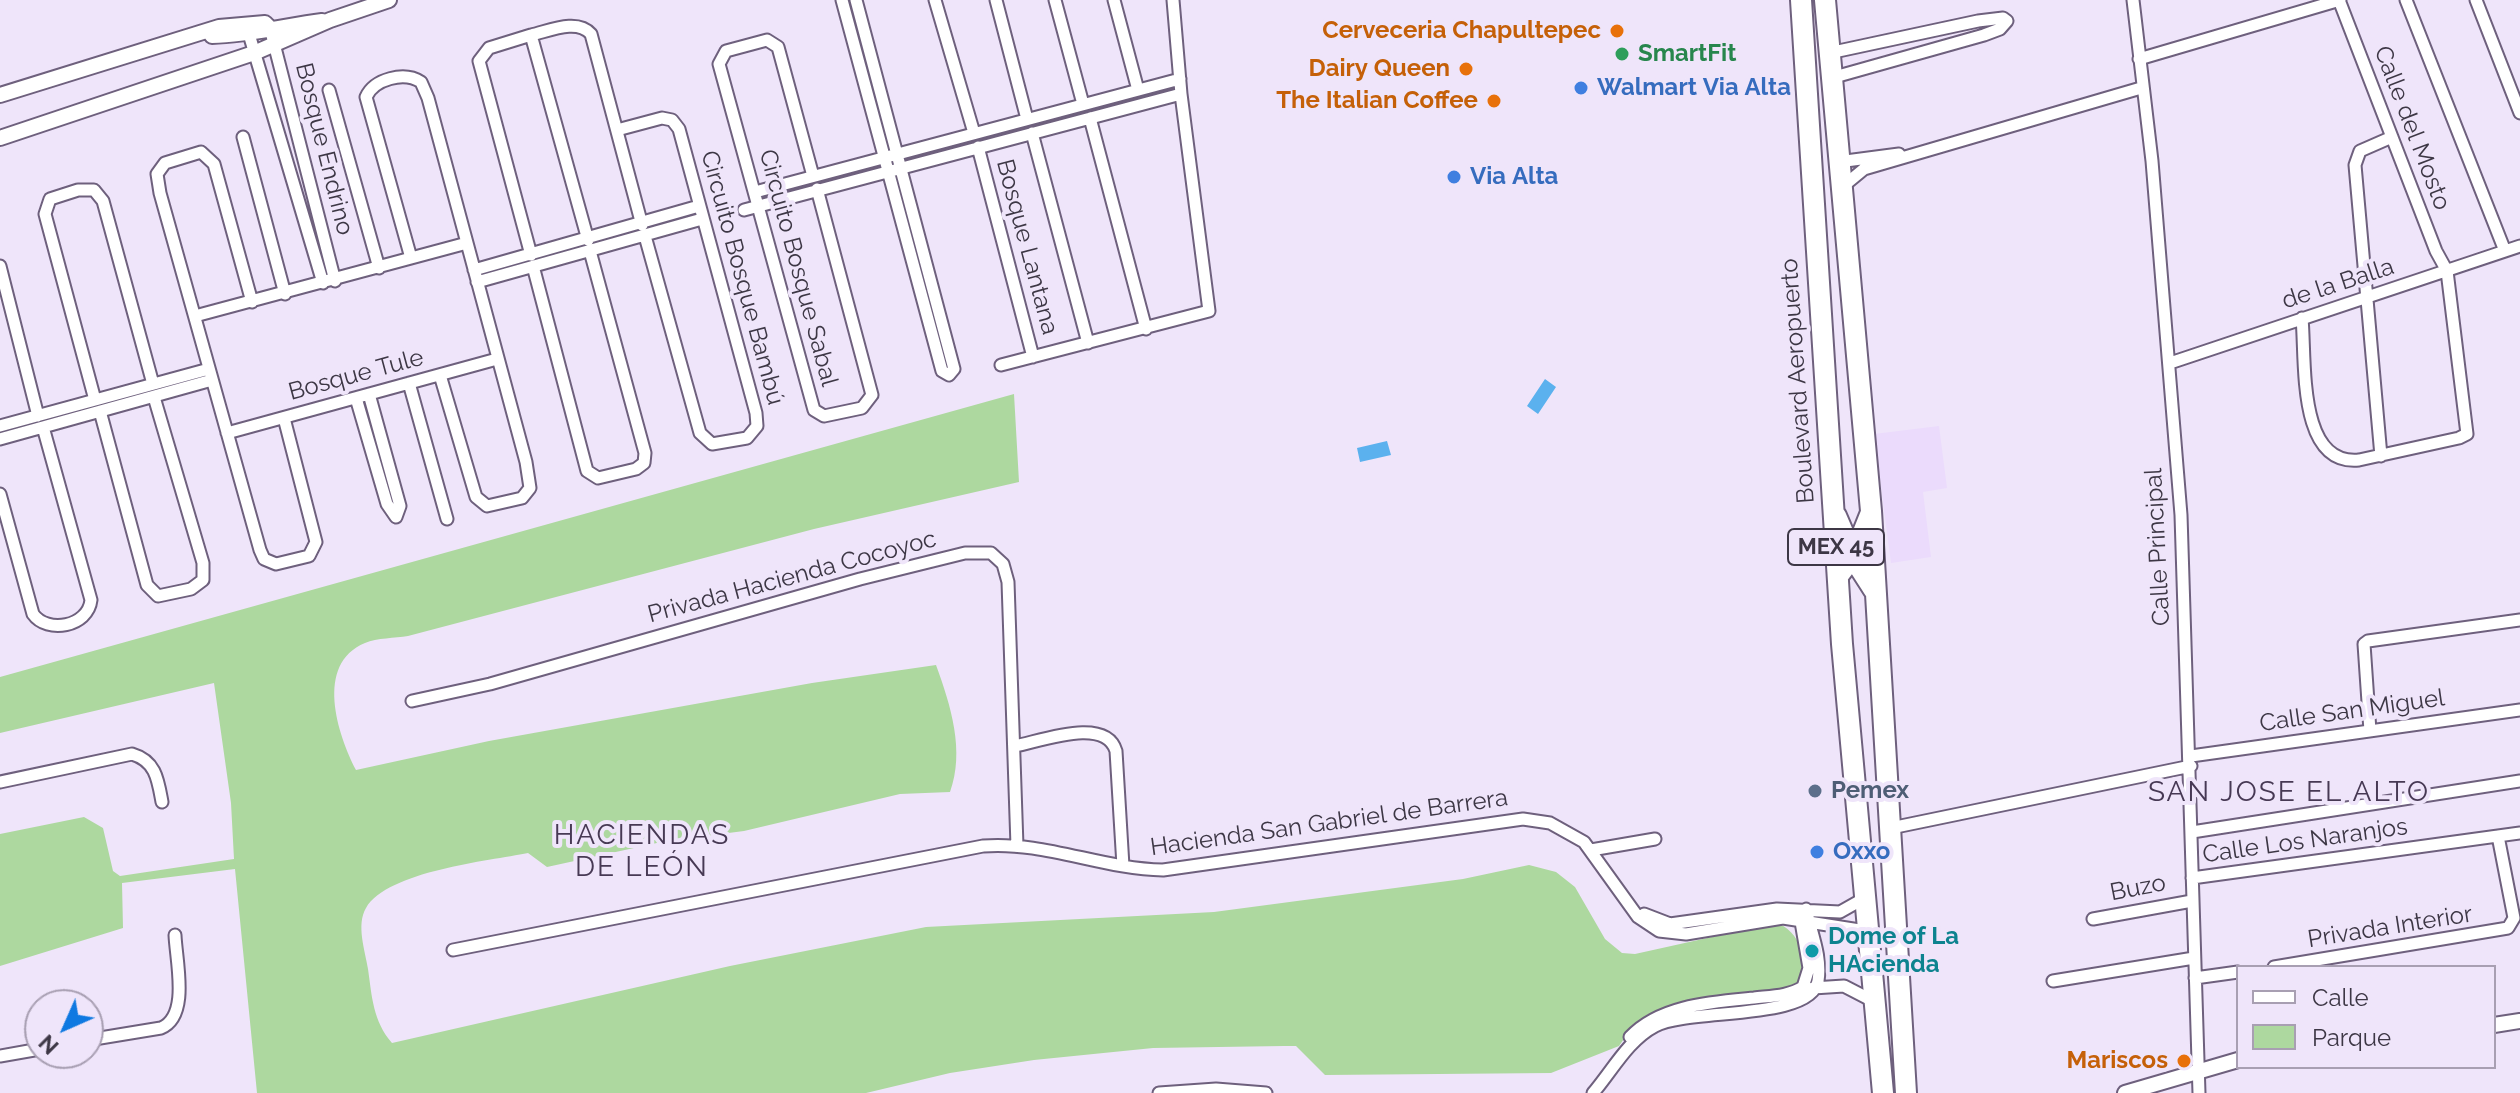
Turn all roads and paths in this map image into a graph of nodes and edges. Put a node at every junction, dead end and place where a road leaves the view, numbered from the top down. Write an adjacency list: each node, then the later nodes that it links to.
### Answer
1 (389, 0): 15 (street)
2 (842, 0): 44 (street)
3 (856, 0): 43 (street)
4 (935, 0): 36 (street, Bosque Lantana)
5 (996, 0): 34 (street)
6 (1055, 0): 31 (street)
7 (1114, 0): 28 (street)
8 (1173, 0): 25 (street)
9 (1801, 0): 93 (highway, Boulevard Aeropuerto / MEX 45)
10 (1825, 0): 22 (highway, MEX 45)
11 (2133, 0): 23 (street, Calle Principal)
12 (2339, 0): 23 (street); 39 (street, Calle del Mosto)
13 (2406, 0): 60 (street)
14 (2476, 0): 32 (street)
15 (330, 20): 16 (street); 20 (street)
16 (270, 28): 17 (street); 19 (street); 20 (street, Bosque Endrino)
17 (249, 34): 19 (street); 21 (street, Bosque Endrino)
18 (531, 35): 35 (street, Circuito Bosque Bambú); 58 (street); 62 (street)
19 (200, 36): 30 (street)
20 (276, 45): 21 (street); 67 (street, Bosque Endrino)
21 (254, 53): 40 (street); 67 (street, Bosque Endrino)
22 (1829, 53): 24 (highway, MEX 45); 24 (street)
23 (2139, 59): 26 (street, Calle Principal)
24 (1831, 78): 45 (highway, MEX 45)
25 (1180, 79): 28 (street); 29 (street)
26 (2141, 88): 42 (street); 77 (street, Calle Principal)
27 (329, 90): 64 (street)
28 (1138, 90): 31 (street)
29 (1181, 94): 33 (street); 73 (street)
30 (0, 95)
31 (1083, 104): 34 (street)
32 (2520, 113)
33 (1090, 118): 37 (street); 73 (street)
34 (1027, 119): 36 (street)
35 (617, 130): 53 (street, Circuito Bosque Bambú); 56 (street, Circuito Bosque Bambú)
36 (974, 133): 43 (street)
37 (1032, 133): 41 (street); 74 (street)
38 (243, 137): 68 (street)
39 (2392, 137): 65 (street, Calle del Mosto); 69 (street)
40 (0, 138)
41 (978, 147): 46 (street); 75 (street, Bosque Lantana)
42 (1923, 151): 45 (street); 49 (street)
43 (897, 153): 44 (street); 46 (street)
44 (884, 157): 47 (street); 48 (street)
45 (1838, 162): 49 (highway, MEX 45)
46 (901, 166): 47 (street); 47 (street)
47 (888, 170): 50 (street)
48 (813, 176): 51 (street); 51 (street, Circuito Bosque Sabal)
49 (1840, 188): 94 (highway, MEX 45)
50 (817, 189): 52 (street); 52 (street, Circuito Bosque Sabal)
51 (755, 192): 52 (street, Circuito Bosque Sabal)
52 (759, 205): 54 (street)
53 (699, 206): 55 (street, Circuito Bosque Bambú); 56 (street)
54 (744, 210)
55 (702, 219): 56 (street); 56 (street, Circuito Bosque Bambú)
56 (644, 230): 58 (street)
57 (467, 243): 61 (street); 61 (street); 66 (street)
58 (589, 246): 62 (street); 62 (street)
59 (2520, 246): 60 (street, de la Balla)
60 (2505, 251): 65 (street, de la Balla)
61 (411, 258): 64 (street)
62 (532, 261): 66 (street)
63 (0, 266): 87 (street)
64 (379, 268): 67 (street)
65 (2447, 271): 69 (street, de la Balla); 91 (street, Calle del Mosto)
66 (476, 276): 76 (street)
67 (329, 282): 68 (street)
68 (285, 294): 70 (street)
69 (2366, 298): 72 (street, de la Balla); 91 (street)
70 (252, 302): 71 (street); 71 (street)
71 (195, 316): 79 (street)
72 (2302, 318): 77 (street, de la Balla); 91 (street)
73 (1146, 329): 74 (street)
74 (1088, 343): 75 (street)
75 (1033, 357): 78 (street)
76 (497, 359): 80 (street, Bosque Tule); 80 (street)
77 (2170, 363): 103 (street, Calle Principal)
78 (1001, 365)
79 (211, 375): 82 (street); 89 (street)
80 (440, 375): 81 (street, Bosque Tule)
81 (409, 383): 83 (street, Bosque Tule); 95 (street)
82 (153, 390): 85 (street); 85 (street); 85 (street)
83 (369, 394): 84 (street, Bosque Tule); 84 (street)
84 (356, 398): 86 (street, Bosque Tule)
85 (97, 405): 87 (street)
86 (284, 418): 89 (street, Bosque Tule); 89 (street)
87 (41, 422): 88 (street); 90 (street); 92 (street)
88 (0, 426)
89 (227, 433)
90 (0, 439)
91 (2381, 456)
92 (0, 494)
93 (1832, 501): 94 (highway); 96 (highway, Boulevard Aeropuerto / MEX 45)
94 (1871, 511): 97 (highway, MEX 45)
95 (447, 519)
96 (1838, 576): 97 (highway); 116 (highway, Boulevard Aeropuerto / MEX 45)
97 (1877, 597): 107 (highway, MEX 45)
98 (2520, 620): 101 (street)
99 (412, 701): 102 (street, Privada Hacienda Cocoyoc)
100 (2520, 710): 101 (street, Calle San Miguel)
101 (2370, 731): 103 (street, Calle San Miguel)
102 (1015, 746): 112 (street, Privada Hacienda Cocoyoc); 114 (street)
103 (2191, 761): 107 (street, Calle San Miguel); 108 (street, Calle Principal)
104 (2520, 781): 108 (street)
105 (0, 782): 106 (street)
106 (162, 802)
107 (1891, 828): 145 (highway, MEX 45)
108 (2192, 832): 115 (street, Calle Principal)
109 (2520, 833): 110 (street, Calle Los Naranjos)
110 (2498, 836): 115 (street, Calle Los Naranjos); 126 (street, Privada Interior)
111 (1655, 839): 113 (street)
112 (1017, 846): 114 (street, Hacienda San Gabriel de Barrera); 124 (street, Hacienda San Gabriel de Barrera)
113 (1590, 846): 114 (street, Hacienda San Gabriel de Barrera); 120 (street)
114 (1123, 866)
115 (2192, 878): 117 (street, Calle Principal)
116 (1863, 899): 118 (street); 122 (highway, Boulevard Aeropuerto / MEX 45)
117 (2192, 901): 119 (street, Buzo); 125 (street, Calle Principal)
118 (1802, 909): 120 (street); 121 (street)
119 (2093, 919)
120 (1725, 921): 121 (street)
121 (1804, 922): 122 (street); 130 (street)
122 (1866, 931): 131 (highway, Boulevard Aeropuerto / MEX 45)
123 (175, 935): 134 (street)
124 (453, 950)
125 (2194, 958): 128 (street, Calle Principal); 129 (street)
126 (2287, 965)
127 (2236, 972): 128 (street)
128 (2195, 978): 139 (street, Calle Principal)
129 (2053, 981)
130 (1811, 986): 131 (street); 138 (street)
131 (1875, 1002): 144 (highway, Boulevard Aeropuerto / MEX 45)
132 (2520, 1021): 133 (street)
133 (2496, 1025)
134 (104, 1037)
135 (24, 1052): 136 (street)
136 (0, 1056)
137 (2236, 1060): 139 (street)
138 (1608, 1069): 142 (street); 143 (street)
139 (2198, 1070): 146 (street); 147 (street, Calle Principal)
140 (1159, 1093): 141 (street)
141 (1266, 1093)
142 (1584, 1093)
143 (1593, 1093)
144 (1883, 1093)
145 (1906, 1093)
146 (2125, 1093)
147 (2199, 1093)

